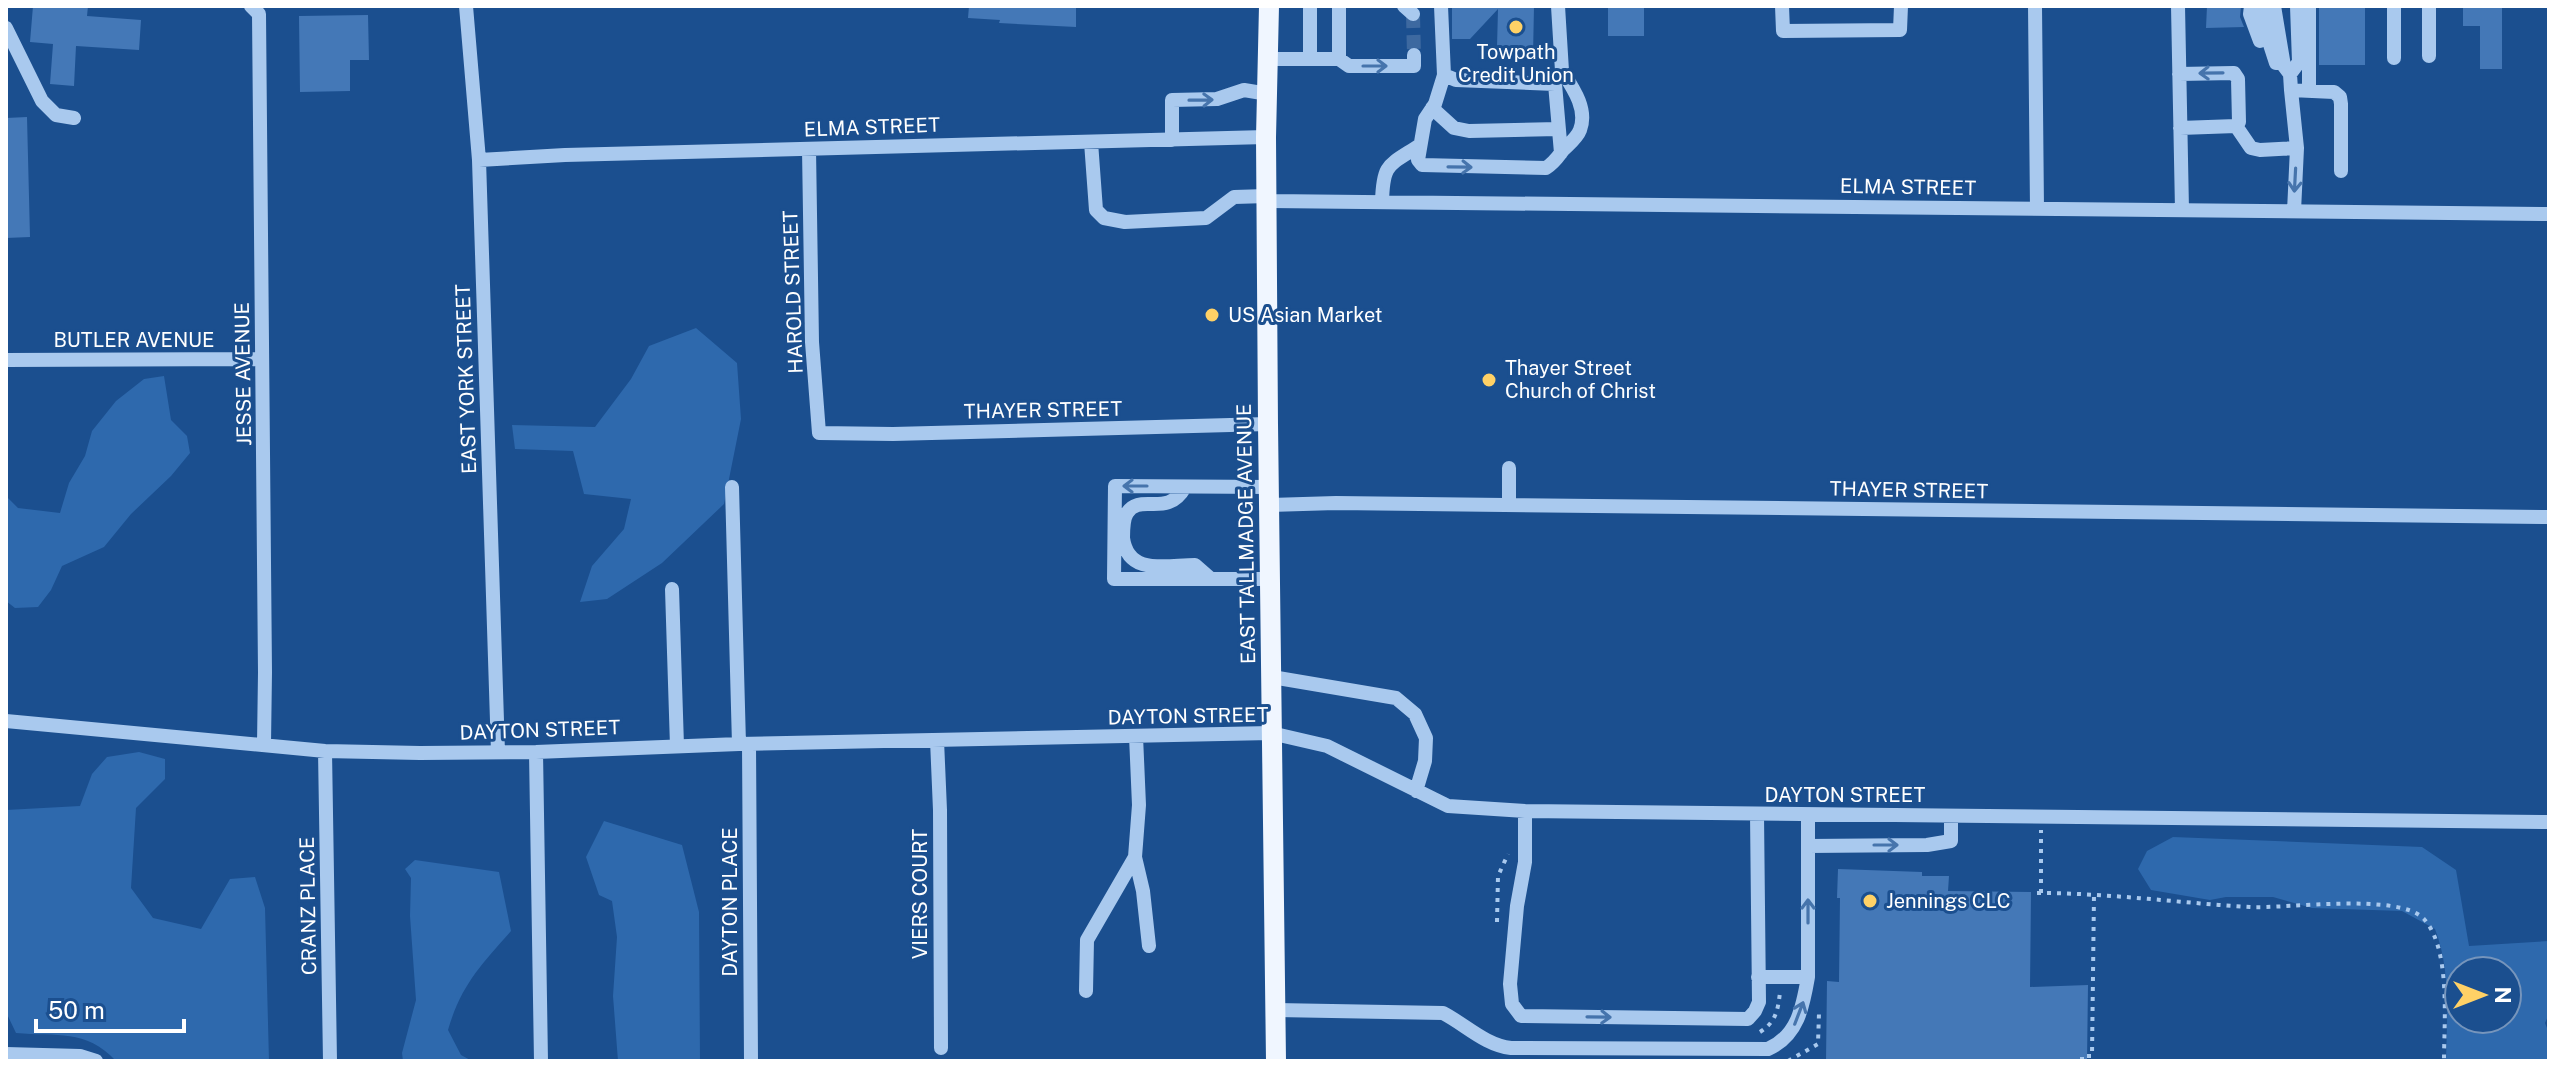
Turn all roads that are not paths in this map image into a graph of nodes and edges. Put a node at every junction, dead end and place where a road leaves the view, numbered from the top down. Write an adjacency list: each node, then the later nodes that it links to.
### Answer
1 (251, 6): 54 (street, JESSE AVENUE)
2 (466, 6): 46 (street, EAST YORK STREET)
3 (1269, 6): 24 (main road, EAST TALLMADGE AVENUE)
4 (1310, 6): 25 (street)
5 (1339, 6): 26 (street)
6 (1441, 6): 29 (street)
7 (1558, 6): 30 (street)
8 (1782, 6): 9 (street)
9 (1901, 6)
10 (2035, 6): 50 (street)
11 (2178, 6): 28 (street)
12 (2251, 6): 27 (street)
13 (2263, 6): 27 (street)
14 (2274, 6): 27 (street)
15 (2287, 6): 27 (street)
16 (2297, 6): 27 (street)
17 (2309, 6): 32 (street)
18 (2394, 6): 23 (street)
19 (2429, 6): 22 (street)
20 (6, 28): 35 (street)
21 (1414, 55): 26 (street, one-way to 21)
22 (2429, 56)
23 (2394, 58)
24 (1268, 59): 25 (street); 33 (main road, EAST TALLMADGE AVENUE)
25 (1310, 59): 26 (street)
26 (1339, 59)
27 (2283, 67): 31 (street)
28 (2179, 74): 36 (street, one-way to 28); 37 (street)
29 (1444, 75): 30 (street); 34 (street)
30 (1558, 78): 38 (street); 45 (street)
31 (2291, 90): 32 (street); 43 (street)
32 (2309, 90): 47 (street)
33 (1268, 94): 39 (main road, EAST TALLMADGE AVENUE); 40 (street, one-way to 33)
34 (1432, 108): 38 (street); 42 (street)
35 (74, 118)
36 (2236, 126): 37 (street); 43 (street)
37 (2180, 128): 51 (street)
38 (1558, 129): 45 (street)
39 (1266, 137): 40 (street, ELMA STREET); 48 (main road, EAST TALLMADGE AVENUE)
40 (1172, 140): 41 (street, ELMA STREET)
41 (1091, 142): 44 (street, ELMA STREET); 48 (street, ELMA STREET)
42 (1420, 145): 45 (street, one-way to 45); 49 (street)
43 (2297, 148): 52 (street, one-way to 52)
44 (809, 149): 46 (street, ELMA STREET); 57 (street, HAROLD STREET)
45 (1561, 153)
46 (479, 160): 76 (street, EAST YORK STREET)
47 (2341, 171)
48 (1267, 199): 49 (street, ELMA STREET); 56 (main road, EAST TALLMADGE AVENUE)
49 (1382, 202): 50 (street, ELMA STREET)
50 (2037, 209): 51 (street, ELMA STREET)
51 (2182, 210): 52 (street, ELMA STREET)
52 (2294, 211): 53 (street, ELMA STREET)
53 (2549, 214)
54 (261, 359): 55 (street, BUTLER AVENUE); 72 (street, JESSE AVENUE)
55 (6, 360)
56 (1268, 424): 57 (street, THAYER STREET); 61 (main road, EAST TALLMADGE AVENUE)
57 (819, 433)
58 (1509, 468): 62 (street)
59 (732, 487): 73 (street, DAYTON PLACE)
60 (1185, 487): 61 (street, THAYER STREET); 64 (street); 64 (street, THAYER STREET, one-way to 64)
61 (1269, 496): 62 (street, THAYER STREET); 65 (main road, EAST TALLMADGE AVENUE)
62 (1509, 505): 63 (street, THAYER STREET)
63 (2549, 517)
64 (1211, 579): 65 (street)
65 (1270, 579): 67 (main road, EAST TALLMADGE AVENUE)
66 (672, 589): 74 (street)
67 (1272, 677): 69 (main road, EAST TALLMADGE AVENUE); 78 (street)
68 (6, 721): 72 (street, DAYTON STREET)
69 (1271, 733): 70 (street, DAYTON STREET); 78 (street, DAYTON STREET); 90 (main road, EAST TALLMADGE AVENUE)
70 (1136, 736): 71 (street, DAYTON STREET); 85 (street)
71 (937, 740): 73 (street, DAYTON STREET); 91 (street, VIERS COURT)
72 (264, 744): 75 (street, DAYTON STREET)
73 (744, 744): 74 (street, DAYTON STREET); 97 (street, DAYTON PLACE)
74 (677, 746): 77 (street, DAYTON STREET)
75 (325, 751): 76 (street, DAYTON STREET); 95 (street, CRANZ PLACE)
76 (498, 752): 77 (street, DAYTON STREET)
77 (536, 752): 96 (street)
78 (1416, 791): 79 (street, DAYTON STREET)
79 (1525, 811): 80 (street, DAYTON STREET); 87 (street, one-way to 87)
80 (1757, 814): 81 (street, DAYTON STREET); 87 (street)
81 (1808, 815): 82 (street, DAYTON STREET); 84 (street)
82 (1951, 816): 83 (street, DAYTON STREET); 84 (street, one-way to 82)
83 (2549, 822)
84 (1808, 846): 88 (street, one-way to 84)
85 (1135, 857): 86 (street); 89 (street)
86 (1149, 946)
87 (1758, 977): 88 (street)
88 (1807, 983): 92 (street, one-way to 88)
89 (1086, 991)
90 (1276, 1010): 92 (street); 98 (main road, EAST TALLMADGE AVENUE)
91 (941, 1048)
92 (1570, 1053)
93 (6, 1054): 94 (street)
94 (96, 1061)
95 (330, 1061)
96 (541, 1061)
97 (751, 1061)
98 (1276, 1061)

